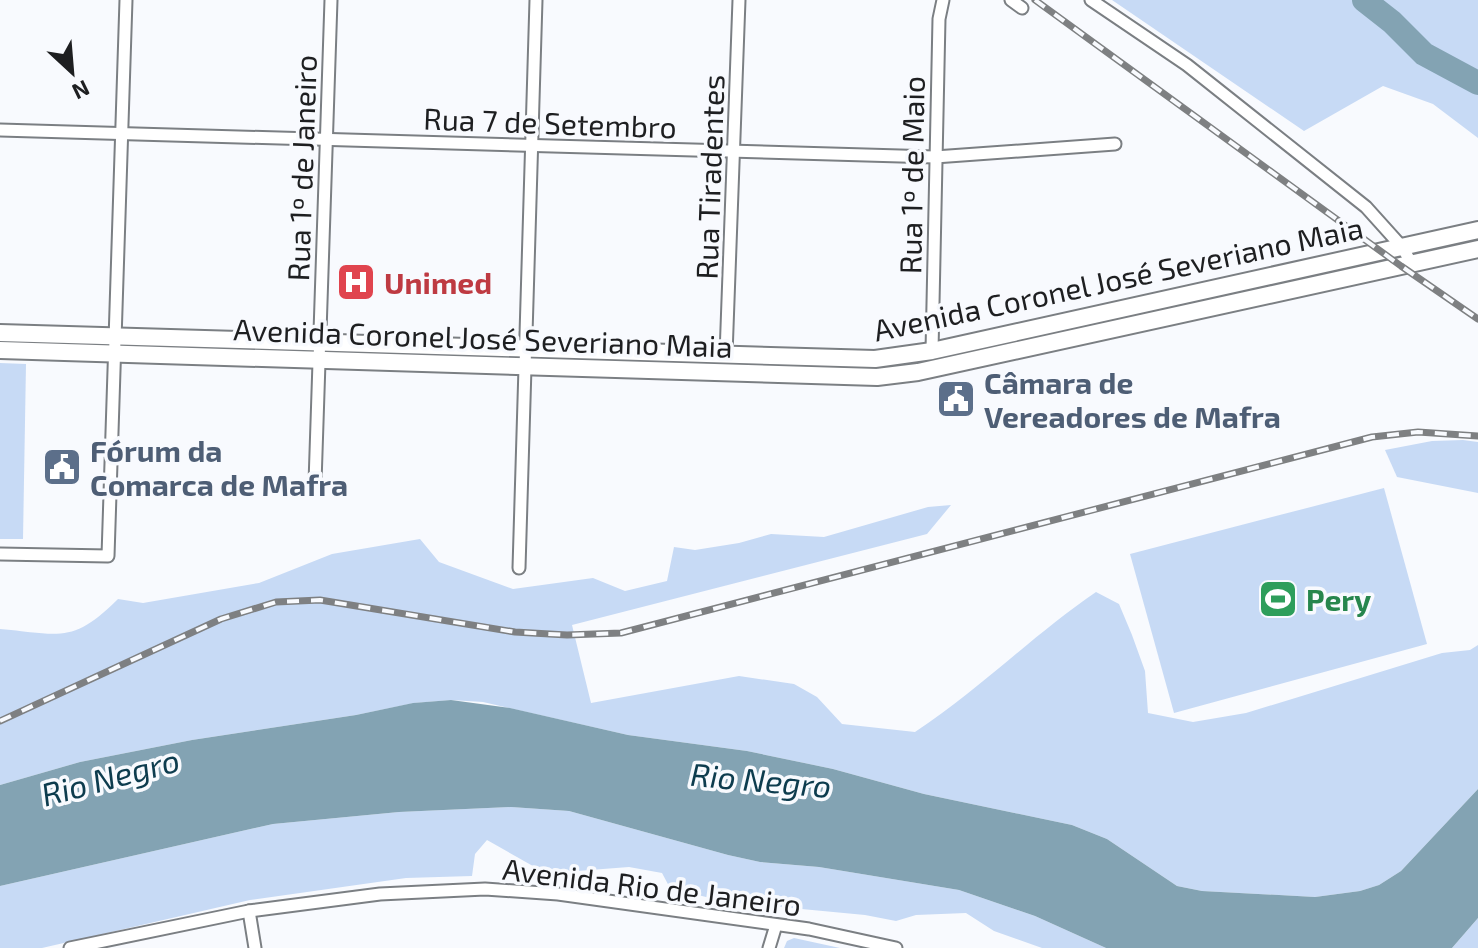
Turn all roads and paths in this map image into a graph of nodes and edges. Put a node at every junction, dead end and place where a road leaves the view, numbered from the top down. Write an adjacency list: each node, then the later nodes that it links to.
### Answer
1 (126, 0): 10 (street)
2 (331, 0): 11 (street, Rua 1º de Janeiro)
3 (536, 0): 13 (street)
4 (739, 0): 14 (street, Rua Tiradentes)
5 (943, 0): 15 (street, Rua 1º de Maio)
6 (1011, 0): 8 (street)
7 (1091, 0): 17 (street)
8 (1022, 8)
9 (0, 130): 10 (street, Rua 7 de Setembro)
10 (122, 134): 11 (street, Rua 7 de Setembro); 22 (street)
11 (325, 139): 13 (street, Rua 7 de Setembro); 21 (street, Rua 1º de Janeiro)
12 (1115, 144): 15 (street, Rua 7 de Setembro)
13 (531, 145): 14 (street, Rua 7 de Setembro); 23 (street)
14 (734, 151): 15 (street, Rua 7 de Setembro); 26 (street, Rua Tiradentes)
15 (935, 157): 25 (street, Rua 1º de Maio)
16 (1478, 230): 17 (main road, Avenida Coronel José Severiano Maia)
17 (1402, 247): 19 (street); 25 (main road, Avenida Coronel José Severiano Maia)
18 (1478, 249): 19 (main road, Avenida Coronel José Severiano Maia)
19 (1412, 264): 28 (main road, Avenida Coronel José Severiano Maia)
20 (0, 333): 22 (main road, Avenida Coronel José Severiano Maia)
21 (319, 343): 22 (main road, Avenida Coronel José Severiano Maia); 23 (main road, Avenida Coronel José Severiano Maia); 27 (street, Rua 1º de Janeiro)
22 (114, 345): 24 (main road, Avenida Coronel José Severiano Maia); 27 (main road, Avenida Coronel José Severiano Maia); 30 (street)
23 (525, 349): 26 (main road, Avenida Coronel José Severiano Maia); 28 (street)
24 (0, 350)
25 (932, 351): 26 (main road, Avenida Coronel José Severiano Maia)
26 (726, 355)
27 (318, 360): 28 (main road, Avenida Coronel José Severiano Maia); 29 (street, Rua 1º de Janeiro)
28 (525, 367): 31 (street)
29 (315, 483)
30 (0, 554)
31 (519, 568)
32 (249, 911): 33 (street, Avenida Rio de Janeiro); 34 (street, Avenida Rio de Janeiro); 35 (street)
33 (776, 925): 36 (street); 37 (street, Avenida Rio de Janeiro)
34 (70, 948)
35 (255, 948)
36 (769, 948)
37 (896, 948)

